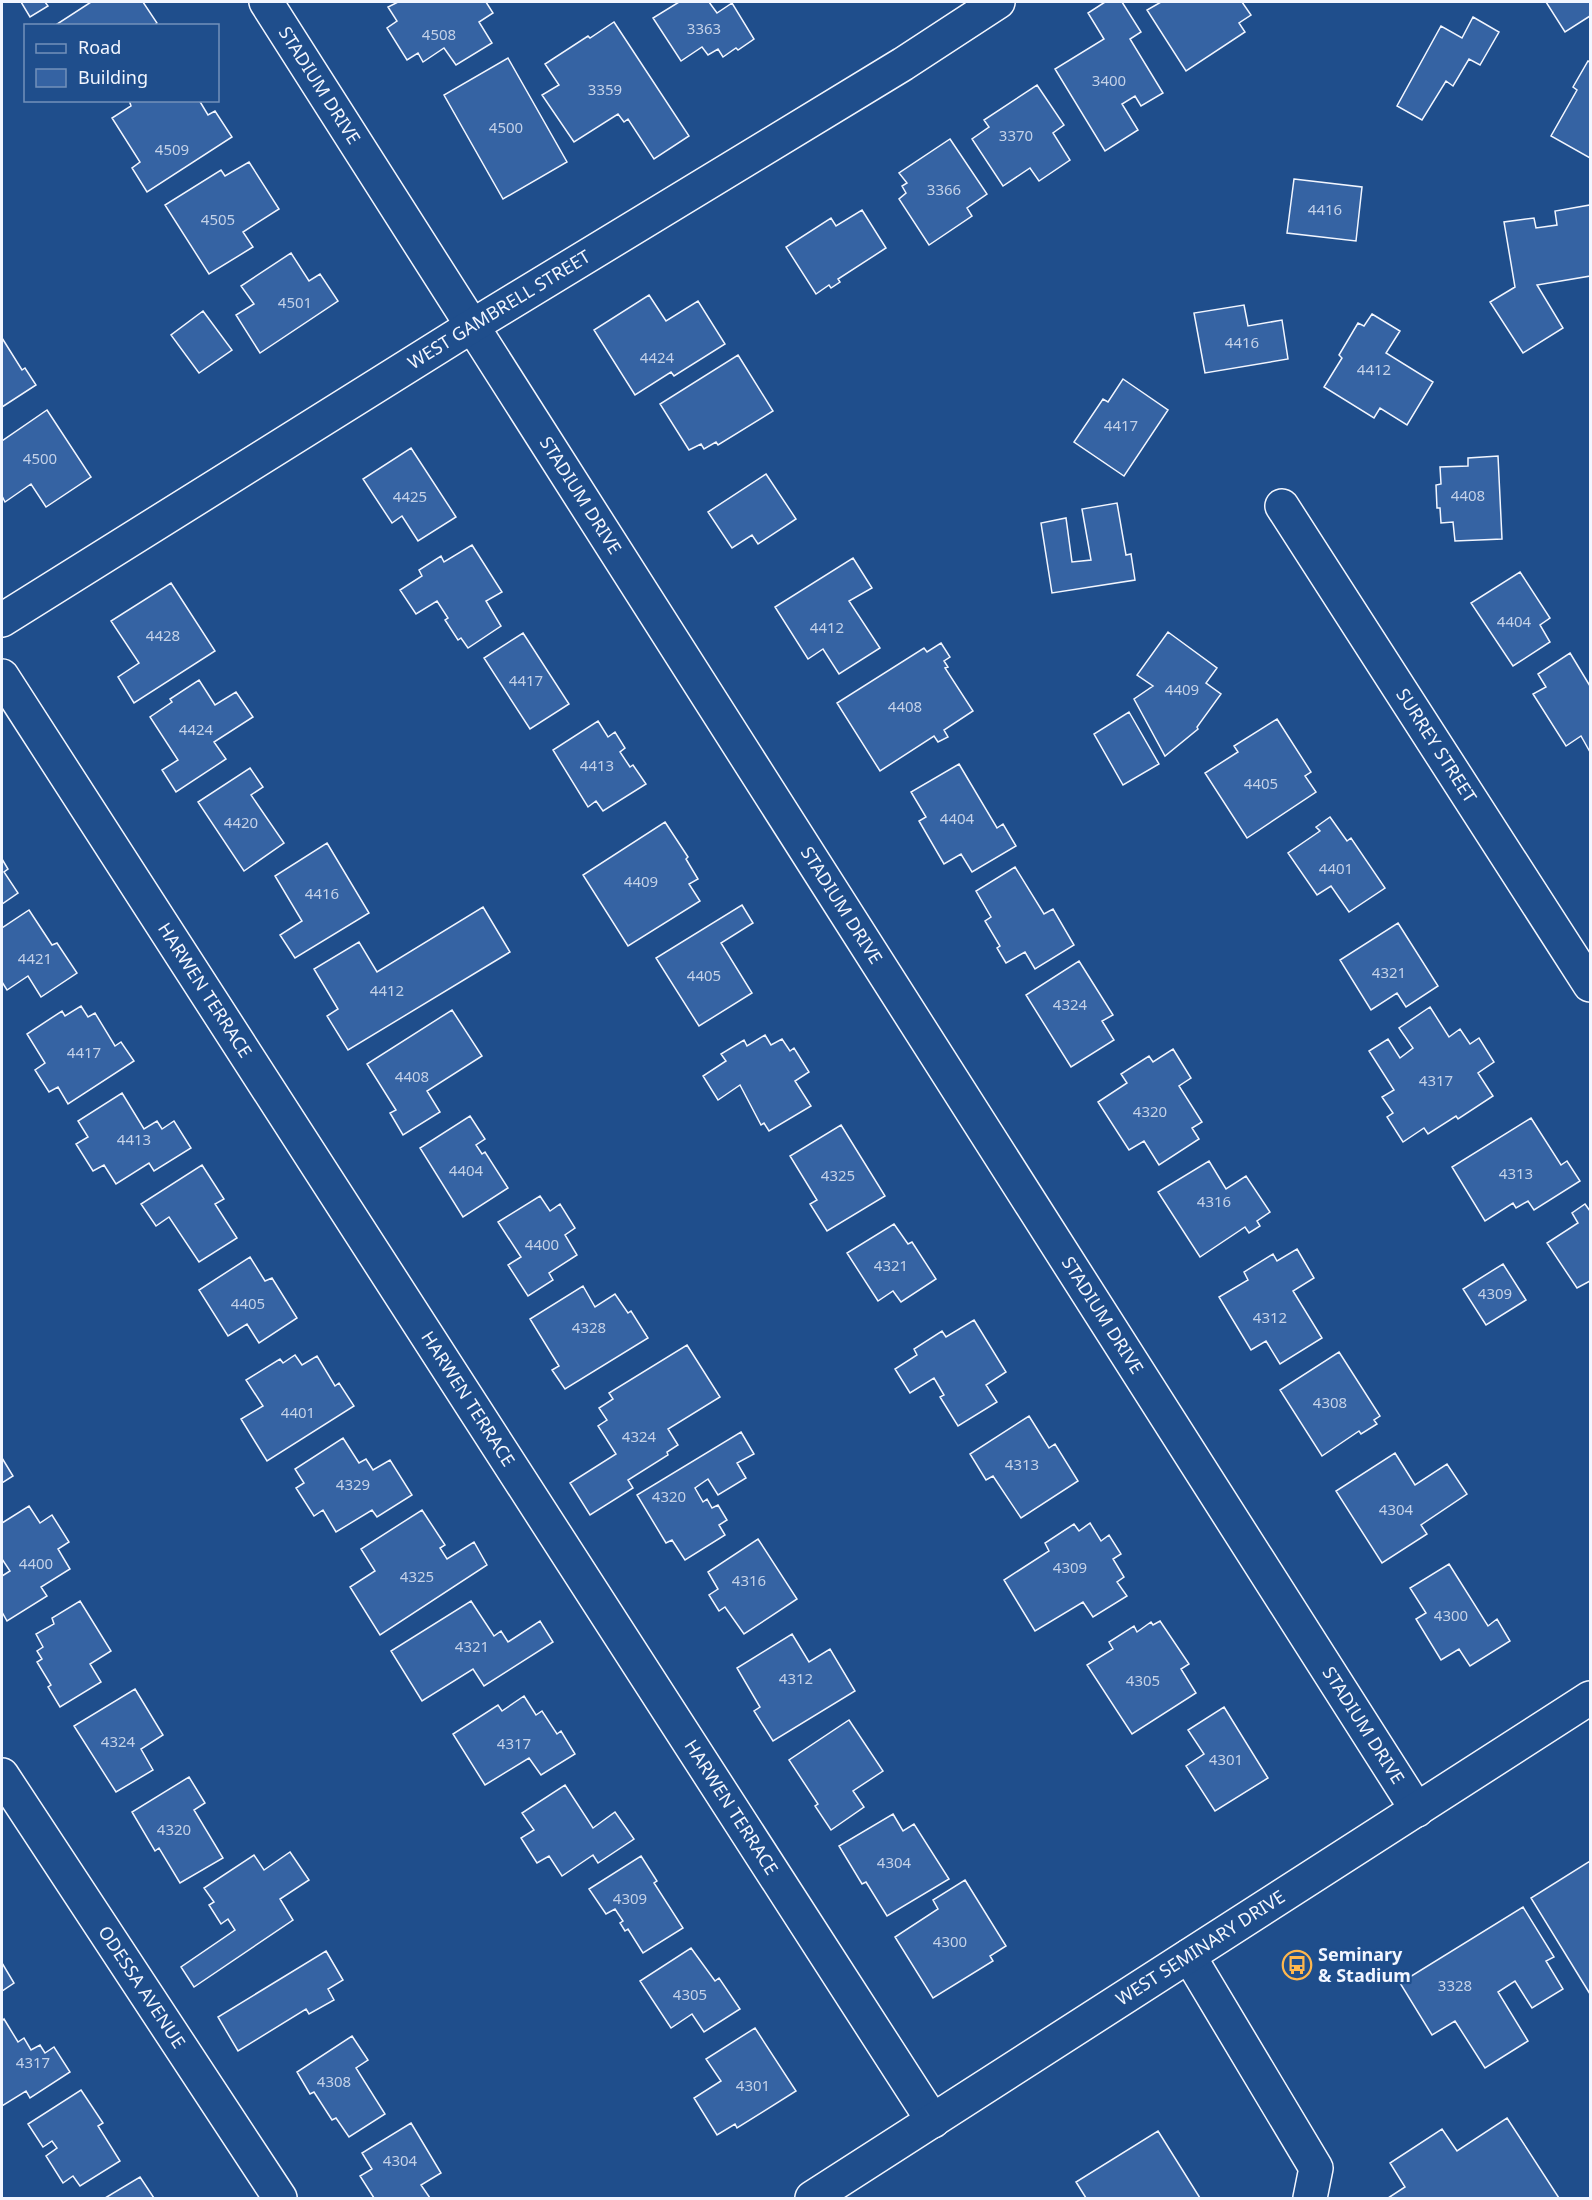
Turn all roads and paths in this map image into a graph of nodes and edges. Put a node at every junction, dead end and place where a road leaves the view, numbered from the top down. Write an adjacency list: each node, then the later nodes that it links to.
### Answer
1 (266, 2): 3 (street, STADIUM DRIVE)
2 (998, 2): 3 (street, WEST GAMBRELL STREET)
3 (472, 326): 5 (street, WEST GAMBRELL STREET); 10 (street, STADIUM DRIVE)
4 (1282, 506): 7 (street, SURREY STREET)
5 (2, 620)
6 (2, 676): 12 (street, HARWEN TERRACE)
7 (1590, 985)
8 (1590, 1698): 10 (street, WEST SEMINARY DRIVE)
9 (2, 1775): 13 (street, ODESSA AVENUE)
10 (1417, 1810): 11 (street, WEST SEMINARY DRIVE)
11 (1189, 1956): 12 (street, WEST SEMINARY DRIVE); 15 (street)
12 (933, 2121): 14 (street, WEST SEMINARY DRIVE)
13 (280, 2199)
14 (812, 2199)
15 (1310, 2199)

